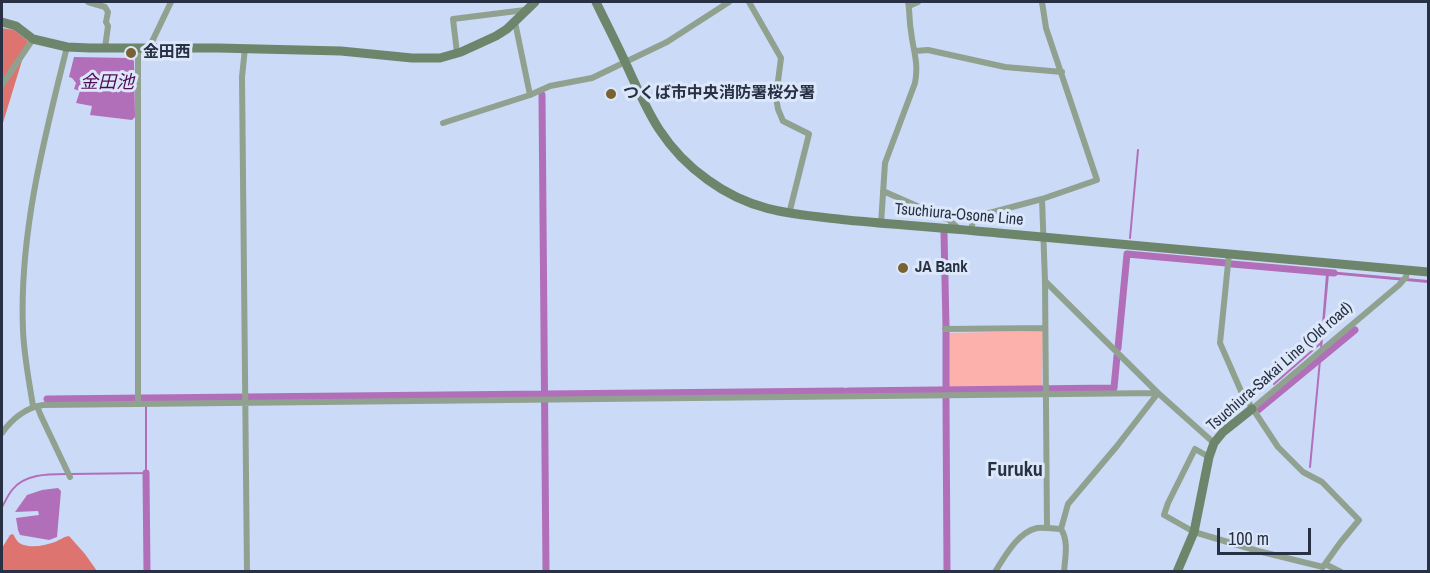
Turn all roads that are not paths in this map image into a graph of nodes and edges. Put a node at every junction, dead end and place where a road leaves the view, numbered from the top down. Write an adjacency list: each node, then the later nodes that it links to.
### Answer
1 (88, 2): 15 (street)
2 (171, 2): 16 (street)
3 (535, 2): 10 (main road)
4 (596, 2): 21 (main road, Tsuchiura-Osone Line)
5 (729, 2): 21 (street)
6 (749, 2): 28 (street)
7 (918, 2): 9 (street)
8 (1042, 2): 22 (street)
9 (909, 4): 19 (street)
10 (527, 10): 12 (main road); 20 (street)
11 (2, 22): 13 (main road)
12 (515, 22): 20 (main road); 24 (street)
13 (33, 39): 14 (main road); 23 (street)
14 (67, 46): 15 (main road); 43 (street)
15 (105, 48): 18 (main road)
16 (149, 48): 17 (main road); 18 (main road)
17 (245, 48): 20 (main road); 41 (street)
18 (138, 49): 42 (street)
19 (915, 51): 22 (street); 26 (street)
20 (457, 53)
21 (625, 62): 24 (street); 28 (main road, Tsuchiura-Osone Line)
22 (1062, 72): 27 (street)
23 (2, 85)
24 (530, 95): 25 (street)
25 (443, 123)
26 (883, 191): 29 (street); 30 (street)
27 (1042, 199): 31 (street); 32 (street)
28 (789, 214): 29 (main road, Tsuchiura-Osone Line)
29 (881, 224): 30 (main road, Tsuchiura-Osone Line)
30 (960, 230): 31 (main road, Tsuchiura-Osone Line)
31 (970, 231): 32 (main road, Tsuchiura-Osone Line)
32 (1044, 237): 33 (main road, Tsuchiura-Osone Line); 36 (street)
33 (1229, 254): 34 (main road, Tsuchiura-Osone Line); 44 (street)
34 (1407, 270): 35 (main road, Tsuchiura-Osone Line); 44 (street, Tsuchiura-Sakai Line (Old road))
35 (1428, 271)
36 (1045, 281): 37 (street); 39 (street)
37 (1045, 328): 38 (street); 40 (street)
38 (945, 329)
39 (1158, 393): 40 (street); 46 (street); 50 (street)
40 (1045, 394): 41 (street); 49 (street)
41 (245, 403): 42 (street); 53 (street)
42 (142, 404): 43 (street)
43 (35, 406): 45 (street); 48 (street)
44 (1252, 409): 46 (main road, Tsuchiura-Sakai Line (Old road)); 52 (street)
45 (2, 433)
46 (1214, 443): 47 (main road, Tsuchiura-Sakai Line (Old road))
47 (1209, 457): 51 (main road, Tsuchiura-Sakai Line (Old road)); 51 (street)
48 (69, 475)
49 (1047, 528): 50 (street); 54 (street)
50 (1061, 530): 55 (street)
51 (1194, 532): 52 (street); 56 (main road, Tsuchiura-Sakai Line (Old road))
52 (1323, 567): 57 (street)
53 (247, 572)
54 (995, 572)
55 (1064, 572)
56 (1177, 572)
57 (1341, 572)

